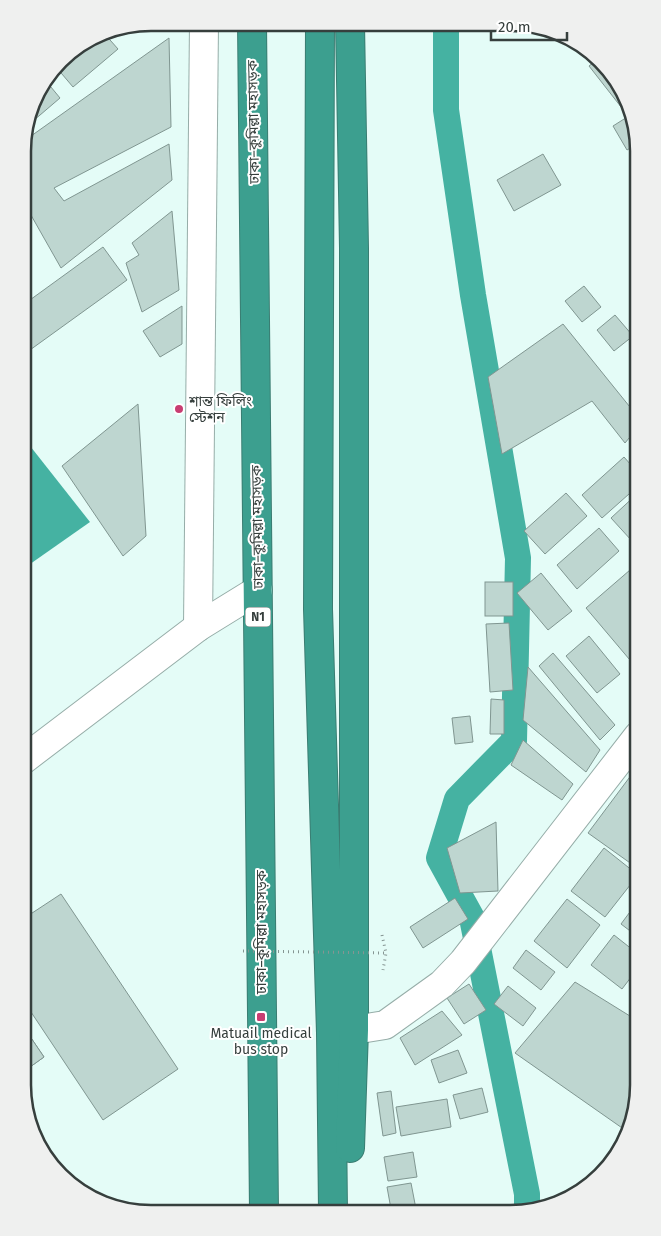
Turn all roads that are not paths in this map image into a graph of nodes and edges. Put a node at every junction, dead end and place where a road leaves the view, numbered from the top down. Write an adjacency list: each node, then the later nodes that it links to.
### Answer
1 (204, 31): 6 (street)
2 (252, 31): 5 (highway, ঢাকা–কুমিল্লা মহাসড়ক / N1)
3 (320, 31): 11 (highway)
4 (350, 31): 9 (highway)
5 (258, 590): 6 (street); 10 (highway, ঢাকা–কুমিল্লা মহাসড়ক / N1)
6 (198, 627): 8 (street)
7 (629, 747): 9 (street)
8 (31, 754)
9 (354, 1030): 12 (highway)
10 (264, 1205)
11 (333, 1205)
12 (348, 1205)

